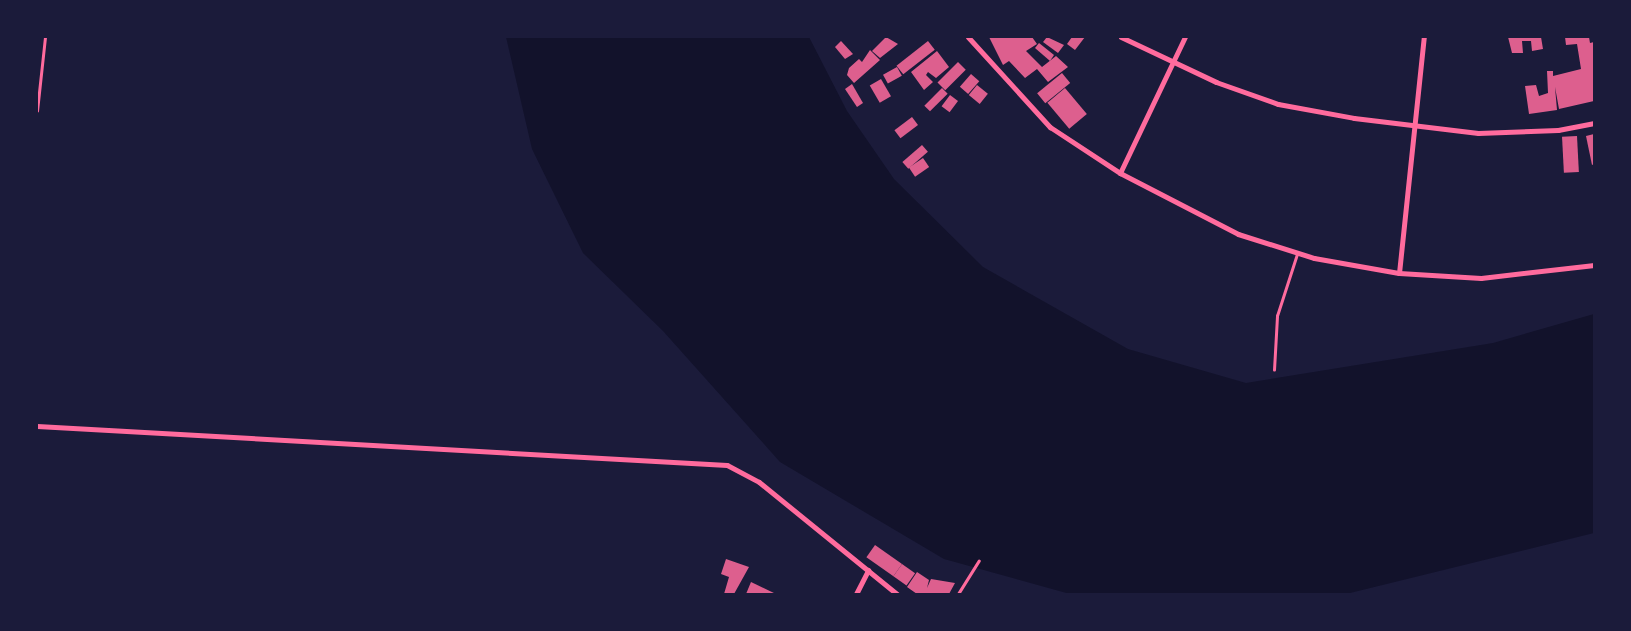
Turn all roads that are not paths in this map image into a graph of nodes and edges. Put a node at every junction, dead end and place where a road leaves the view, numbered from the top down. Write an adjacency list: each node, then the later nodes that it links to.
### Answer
1 (968, 37): 8 (street)
2 (1121, 37): 5 (street)
3 (1185, 37): 5 (street)
4 (1424, 37): 7 (street)
5 (1172, 64): 7 (street); 8 (street)
6 (1594, 123): 7 (street)
7 (1413, 128): 11 (street)
8 (1120, 173): 9 (street)
9 (1297, 253): 11 (street); 12 (lane)
10 (1594, 265): 11 (street)
11 (1399, 273)
12 (1274, 370)
13 (37, 426): 14 (street)
14 (868, 570): 15 (street); 16 (street)
15 (856, 594)
16 (897, 594)

